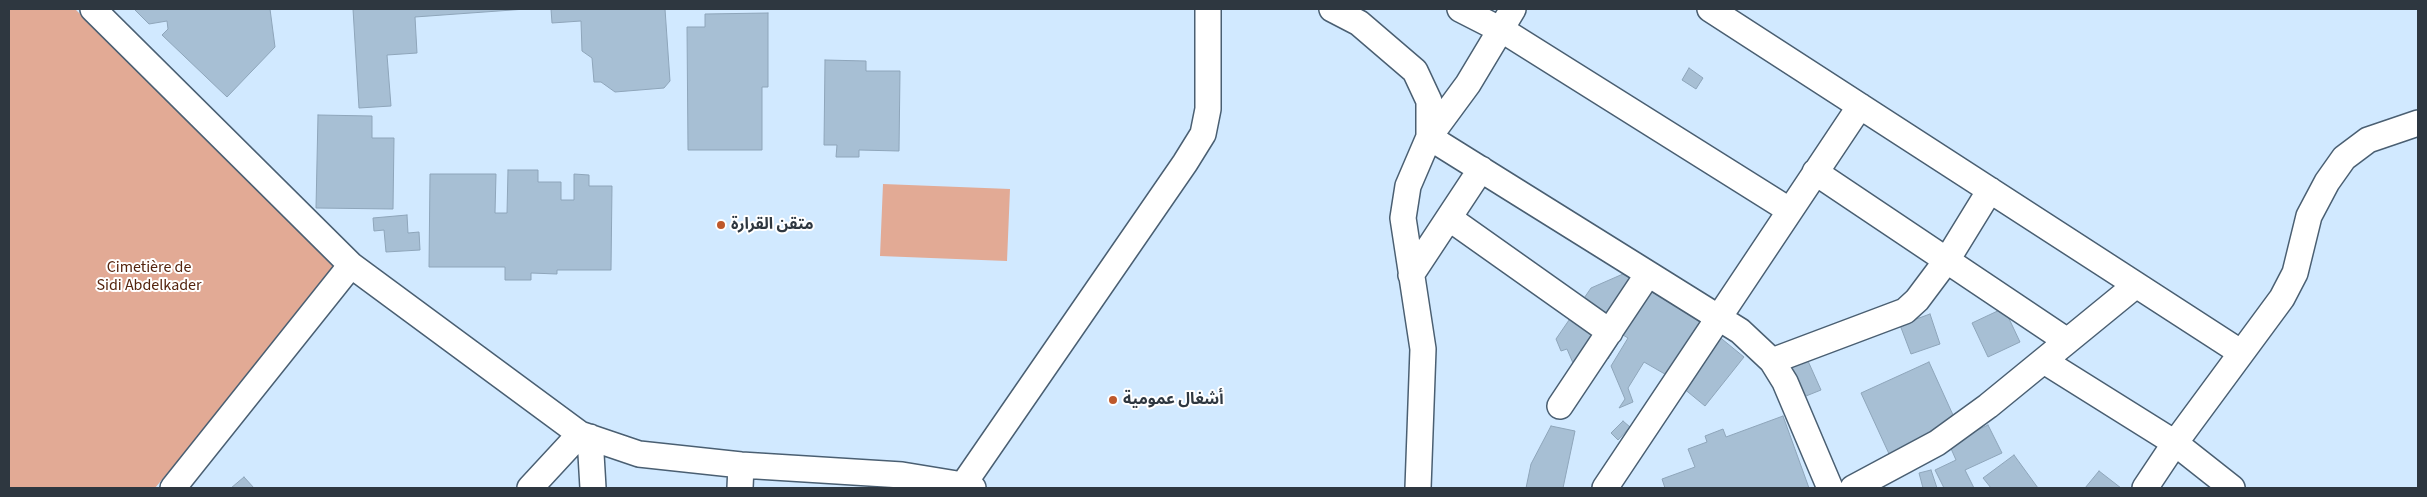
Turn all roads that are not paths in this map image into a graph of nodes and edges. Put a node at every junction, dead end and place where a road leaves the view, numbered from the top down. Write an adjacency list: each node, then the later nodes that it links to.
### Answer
1 (92, 9): 17 (street)
2 (1208, 9): 32 (street)
3 (1332, 9): 10 (street)
4 (1460, 9): 7 (street)
5 (1513, 9): 7 (street)
6 (1710, 9): 8 (street)
7 (1500, 30): 10 (street); 14 (street)
8 (1860, 106): 12 (street); 13 (street)
9 (2418, 123): 24 (street)
10 (1429, 137): 11 (street); 19 (street)
11 (1480, 169): 15 (street); 18 (street)
12 (1815, 172): 14 (street); 16 (street)
13 (1990, 190): 16 (street); 20 (street)
14 (1789, 210): 21 (street)
15 (1449, 218): 19 (street); 22 (street)
16 (1947, 260): 23 (street); 26 (street)
17 (351, 265): 28 (street); 33 (street)
18 (1648, 274): 21 (street); 22 (street)
19 (1411, 275): 37 (street)
20 (2136, 285): 23 (street); 24 (street)
21 (1720, 318): 26 (street); 38 (street)
22 (1610, 332): 27 (street)
23 (2067, 341): 25 (street)
24 (2240, 352): 29 (street)
25 (2044, 360): 29 (street); 40 (street)
26 (1772, 361): 39 (street)
27 (1560, 406)
28 (585, 435): 30 (street); 34 (street); 35 (street); 36 (street)
29 (2174, 442): 41 (street); 42 (street)
30 (740, 477): 31 (street)
31 (902, 482): 32 (street)
32 (968, 486)
33 (173, 488)
34 (530, 488)
35 (552, 488)
36 (593, 488)
37 (1418, 488)
38 (1605, 488)
39 (1830, 488)
40 (1853, 488)
41 (2145, 488)
42 (2232, 488)

